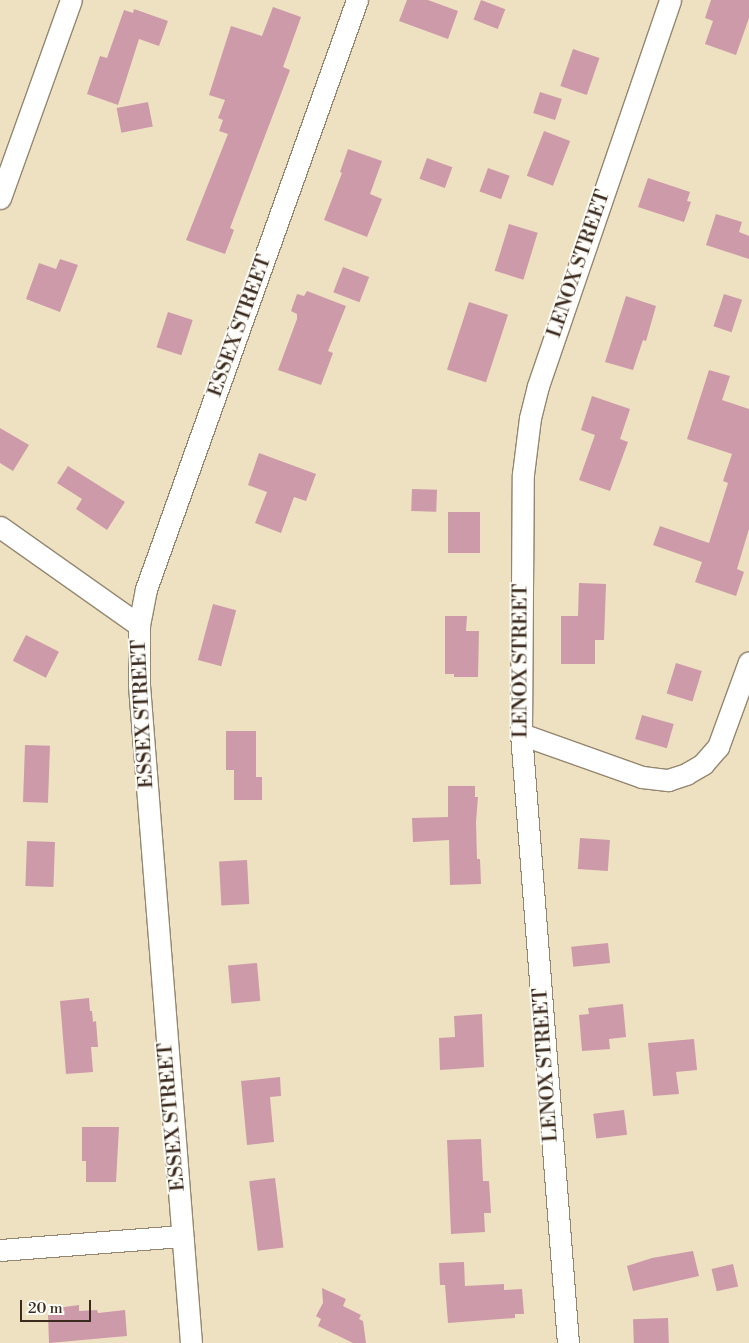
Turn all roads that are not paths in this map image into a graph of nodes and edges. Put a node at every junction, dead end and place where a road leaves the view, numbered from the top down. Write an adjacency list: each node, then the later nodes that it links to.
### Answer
1 (71, 0): 4 (street)
2 (357, 0): 6 (street, ESSEX STREET)
3 (670, 0): 8 (street, LENOX STREET)
4 (0, 198)
5 (0, 527): 6 (street)
6 (139, 625): 9 (street, ESSEX STREET)
7 (749, 662): 8 (street)
8 (521, 734): 12 (street, LENOX STREET)
9 (182, 1236): 10 (street); 11 (street, ESSEX STREET)
10 (0, 1250)
11 (191, 1343)
12 (568, 1343)

